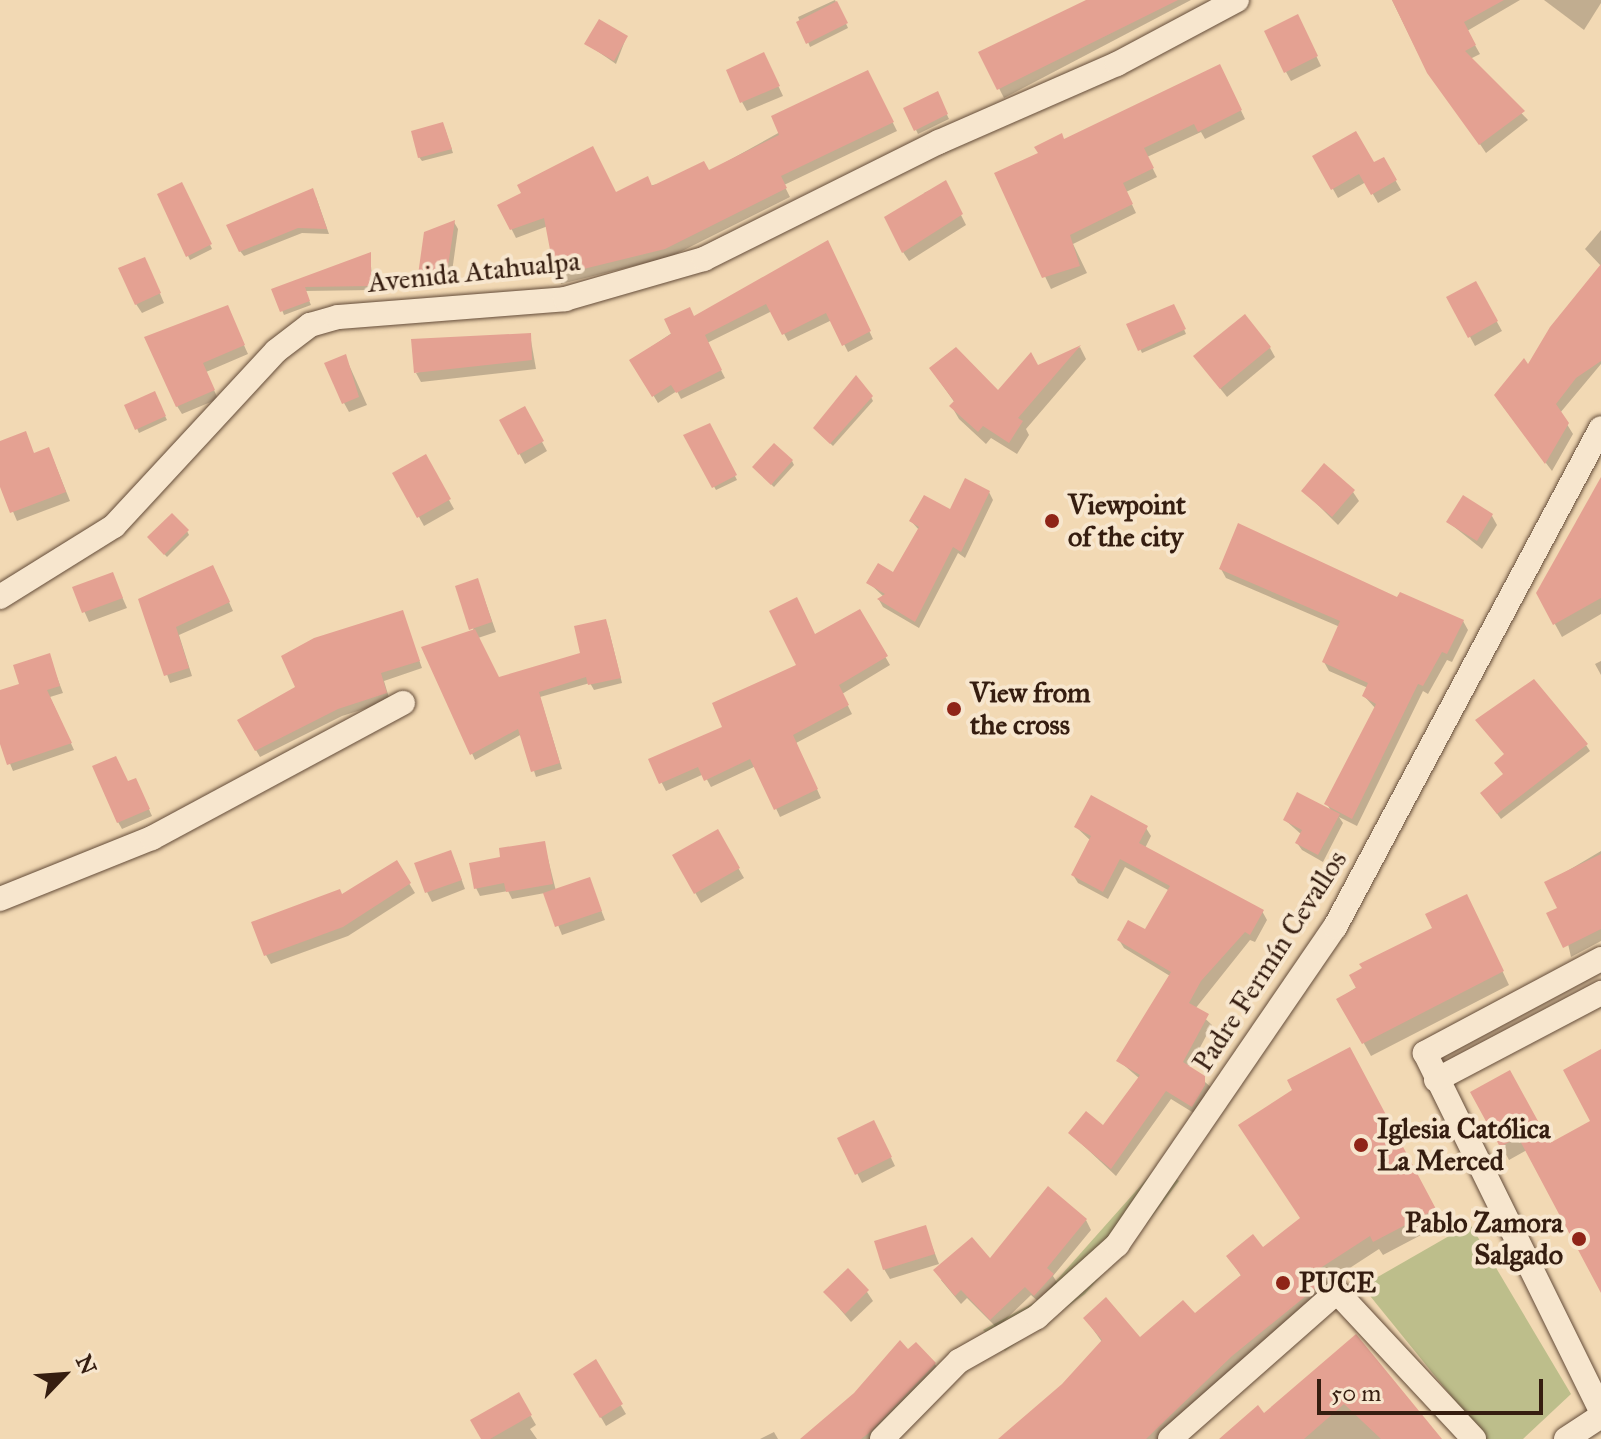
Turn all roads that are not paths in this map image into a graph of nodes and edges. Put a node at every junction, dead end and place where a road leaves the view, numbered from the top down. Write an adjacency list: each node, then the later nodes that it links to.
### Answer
1 (1237, 0): 3 (street, Avenida Atahualpa)
2 (1601, 428): 10 (street, Padre Fermín Cevallos)
3 (0, 597)
4 (403, 703): 5 (street)
5 (0, 899)
6 (1601, 959): 8 (street)
7 (1601, 993): 8 (street)
8 (1436, 1080): 9 (street)
9 (1601, 1413): 13 (street)
10 (882, 1439)
11 (1170, 1439): 12 (street)
12 (1474, 1439)
13 (1566, 1439)

